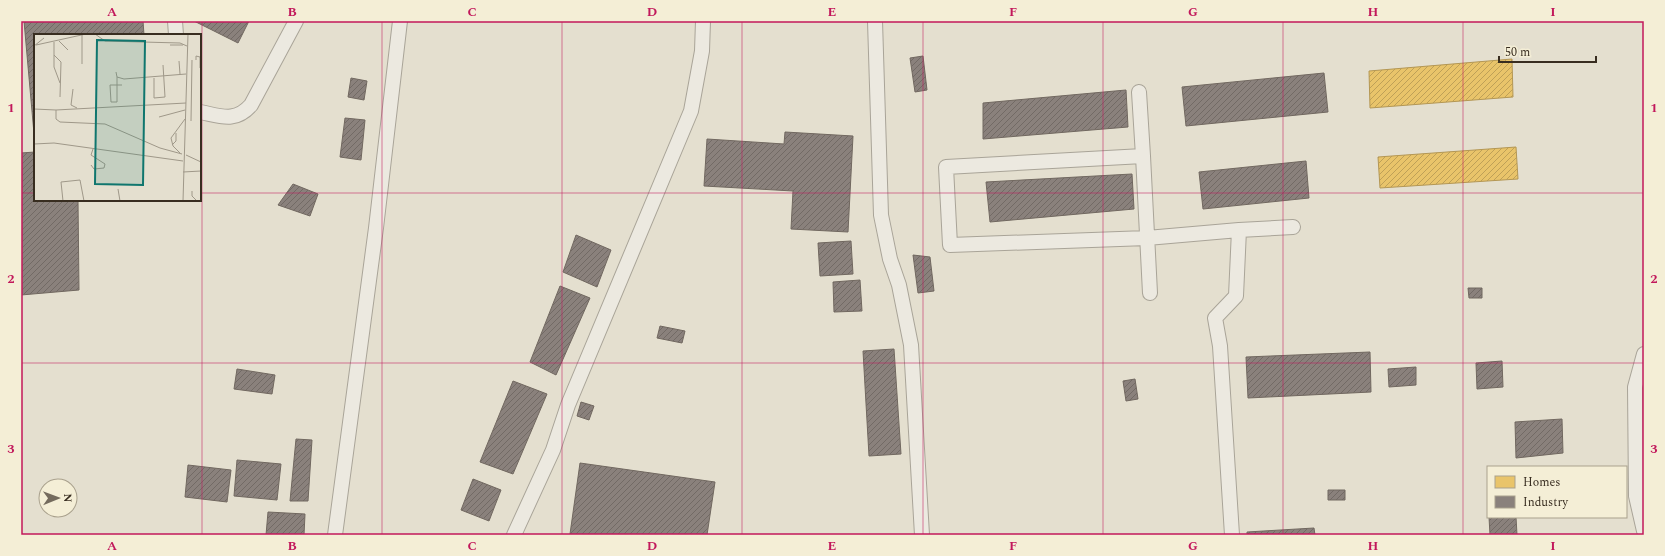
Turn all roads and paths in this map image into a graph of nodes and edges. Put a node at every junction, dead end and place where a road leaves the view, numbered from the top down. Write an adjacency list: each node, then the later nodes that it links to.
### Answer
1 (175, 21): 6 (street)
2 (296, 21): 8 (street)
3 (400, 21): 16 (street)
4 (703, 21): 17 (street)
5 (875, 21): 18 (street)
6 (176, 34)
7 (1139, 92): 9 (street)
8 (201, 112)
9 (1143, 156): 12 (street); 12 (street)
10 (1293, 227): 11 (street)
11 (1239, 230): 12 (street); 19 (street)
12 (1147, 238): 13 (street)
13 (1150, 293)
14 (1644, 355): 15 (street)
15 (1644, 531)
16 (335, 535)
17 (514, 535)
18 (922, 535)
19 (1232, 535)

